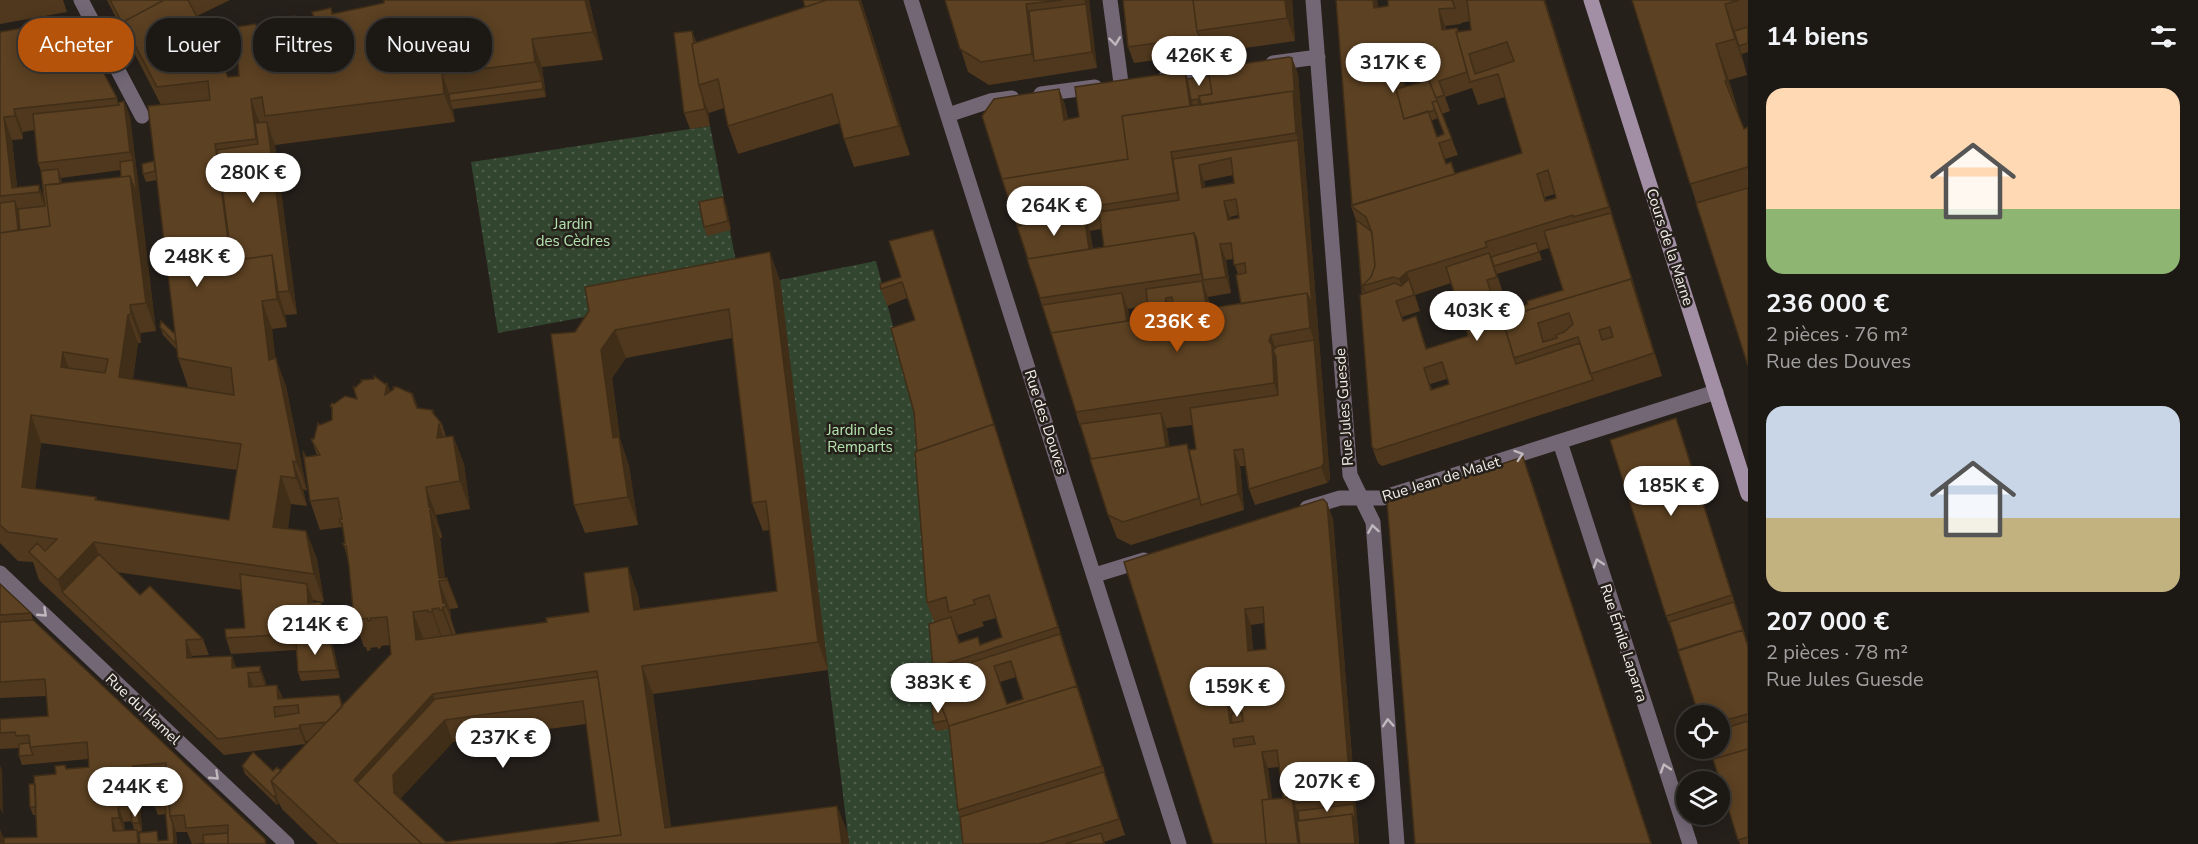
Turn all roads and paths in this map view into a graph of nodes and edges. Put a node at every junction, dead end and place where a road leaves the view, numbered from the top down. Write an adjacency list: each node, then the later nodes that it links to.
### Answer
1 (81, 0): 6 (street)
2 (911, 0): 10 (street, Rue des Douves)
3 (1110, 0): 10 (street, one-way to 10)
4 (1313, 0): 7 (street, Rue Jules Guesde)
5 (1591, 0): 12 (main road, Cours de la Marne)
6 (90, 18)
7 (1318, 57): 9 (street); 15 (street, Rue Jules Guesde)
8 (119, 72): 11 (street)
9 (1155, 78)
10 (948, 115): 19 (street, Rue des Douves)
11 (142, 116)
12 (1716, 392): 13 (street, Rue Jean de Malet); 14 (main road, Cours de la Marne)
13 (1560, 442): 15 (street, Rue Jean de Malet, one-way to 13); 23 (street, Rue Émile Laparra, one-way to 13)
14 (1748, 494)
15 (1362, 499): 16 (street, Rue Jean de Malet); 22 (street, Rue Jules Guesde, one-way to 15)
16 (1295, 512)
17 (1162, 554): 19 (street)
18 (0, 573): 20 (street, Rue du Hamel, one-way to 20)
19 (1095, 575): 21 (street, Rue des Douves)
20 (286, 844)
21 (1179, 844)
22 (1397, 844)
23 (1690, 844)

